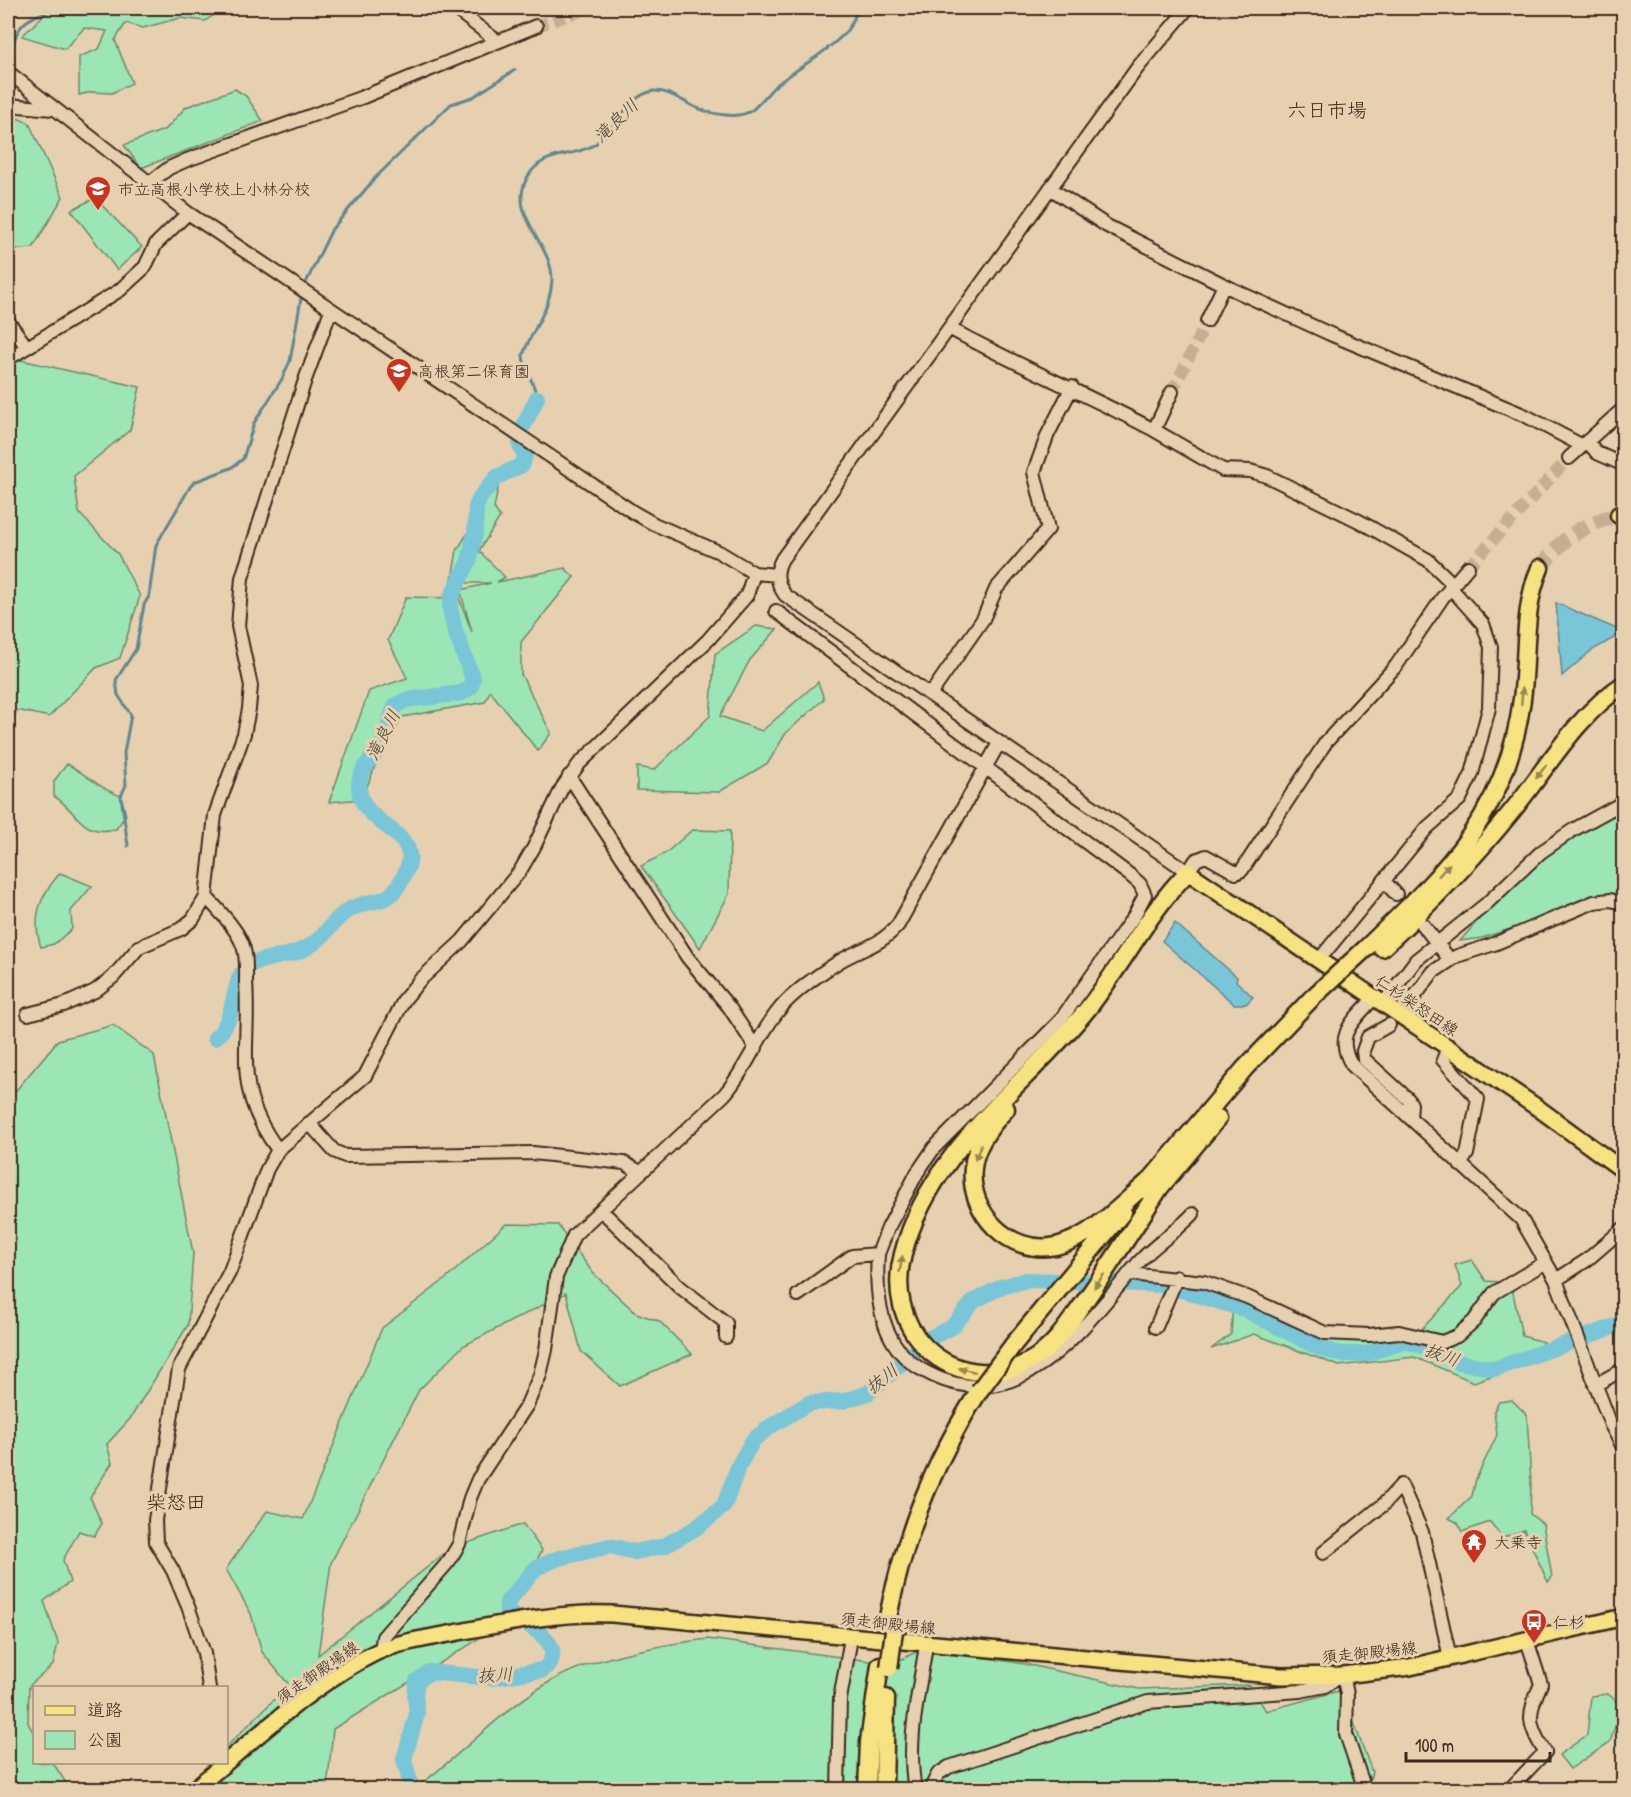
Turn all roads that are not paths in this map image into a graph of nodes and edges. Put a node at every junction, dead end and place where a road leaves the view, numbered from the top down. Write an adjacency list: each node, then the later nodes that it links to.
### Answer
1 (454, 8): 4 (street)
2 (1188, 8): 9 (street)
3 (536, 26): 4 (street)
4 (497, 41): 8 (street)
5 (8, 72): 7 (street)
6 (8, 105): 7 (street)
7 (53, 109): 8 (street)
8 (148, 184): 10 (street)
9 (1050, 188): 11 (street); 15 (street)
10 (188, 213): 12 (street); 16 (street)
11 (1224, 285): 14 (street); 22 (street)
12 (331, 310): 27 (street); 40 (street)
13 (8, 321): 16 (street)
14 (1207, 321)
15 (949, 328): 18 (street); 28 (street)
16 (26, 346): 17 (street)
17 (8, 359)
18 (1072, 387): 21 (street); 32 (street)
19 (1172, 392): 21 (street)
20 (1623, 408): 22 (street)
21 (1154, 430): 29 (street)
22 (1584, 443): 23 (street); 24 (street)
23 (1569, 458)
24 (1623, 465)
25 (1468, 567): 29 (street)
26 (1540, 568): 44 (highway, one-way to 26)
27 (754, 573): 28 (street); 35 (street)
28 (777, 575): 32 (street)
29 (1451, 586): 37 (street); 38 (street)
30 (776, 611): 34 (street)
31 (1623, 684): 44 (highway, one-way to 44)
32 (930, 695): 33 (street)
33 (999, 742): 34 (street); 37 (street)
34 (985, 766): 52 (street); 64 (street)
35 (569, 776): 52 (street); 54 (street)
36 (1623, 802): 43 (street)
37 (1188, 872): 46 (main road, 仁杉柴怒田線); 59 (highway, one-way to 59); 63 (highway, one-way to 37)
38 (1385, 882): 39 (street); 46 (street)
39 (1396, 894)
40 (206, 897): 49 (street); 55 (street)
41 (1623, 903): 45 (street)
42 (1423, 925): 43 (street)
43 (1439, 942): 45 (street); 48 (street)
44 (1368, 953): 59 (highway, bridge)
45 (1450, 960): 47 (street)
46 (1318, 961): 48 (main road, 仁杉柴怒田線)
47 (1415, 996)
48 (1378, 1001): 51 (main road, 仁杉柴怒田線); 53 (street)
49 (28, 1014)
50 (1389, 1025): 53 (street)
51 (1448, 1047): 56 (street); 57 (main road, 仁杉柴怒田線)
52 (756, 1048): 58 (street)
53 (1410, 1118): 56 (street)
54 (309, 1123): 55 (street); 58 (street)
55 (278, 1150): 84 (street)
56 (1460, 1165): 65 (street)
57 (1623, 1171)
58 (640, 1172): 60 (street)
59 (1154, 1185): 63 (highway); 63 (highway)
60 (601, 1210): 71 (street); 80 (street)
61 (1193, 1214): 66 (street)
62 (1623, 1228): 68 (street)
63 (1106, 1251): 82 (highway)
64 (878, 1254): 66 (street); 69 (street)
65 (1546, 1262): 67 (street); 68 (street)
66 (1130, 1274): 67 (street)
67 (1176, 1280): 70 (street)
68 (1556, 1280): 73 (street)
69 (798, 1294)
70 (1156, 1327)
71 (726, 1337)
72 (1623, 1369): 73 (street)
73 (1595, 1385): 74 (street)
74 (1623, 1449)
75 (1323, 1553): 81 (street)
76 (1623, 1617): 78 (main road, 須走御殿場線)
77 (851, 1638): 79 (main road, 須走御殿場線); 80 (main road, 須走御殿場線); 88 (street)
78 (1527, 1640): 81 (main road, 須走御殿場線); 94 (street)
79 (926, 1645): 83 (main road, 須走御殿場線); 91 (street)
80 (381, 1650): 85 (main road, 須走御殿場線)
81 (1450, 1658): 83 (main road, 須走御殿場線)
82 (885, 1666): 89 (highway); 90 (highway)
83 (1343, 1675): 92 (street); 93 (street)
84 (209, 1686)
85 (230, 1753)
86 (219, 1764): 87 (main road, 須走御殿場線)
87 (193, 1790)
88 (838, 1790)
89 (869, 1790)
90 (884, 1790)
91 (915, 1790)
92 (930, 1790)
93 (1361, 1790)
94 (1509, 1790)

